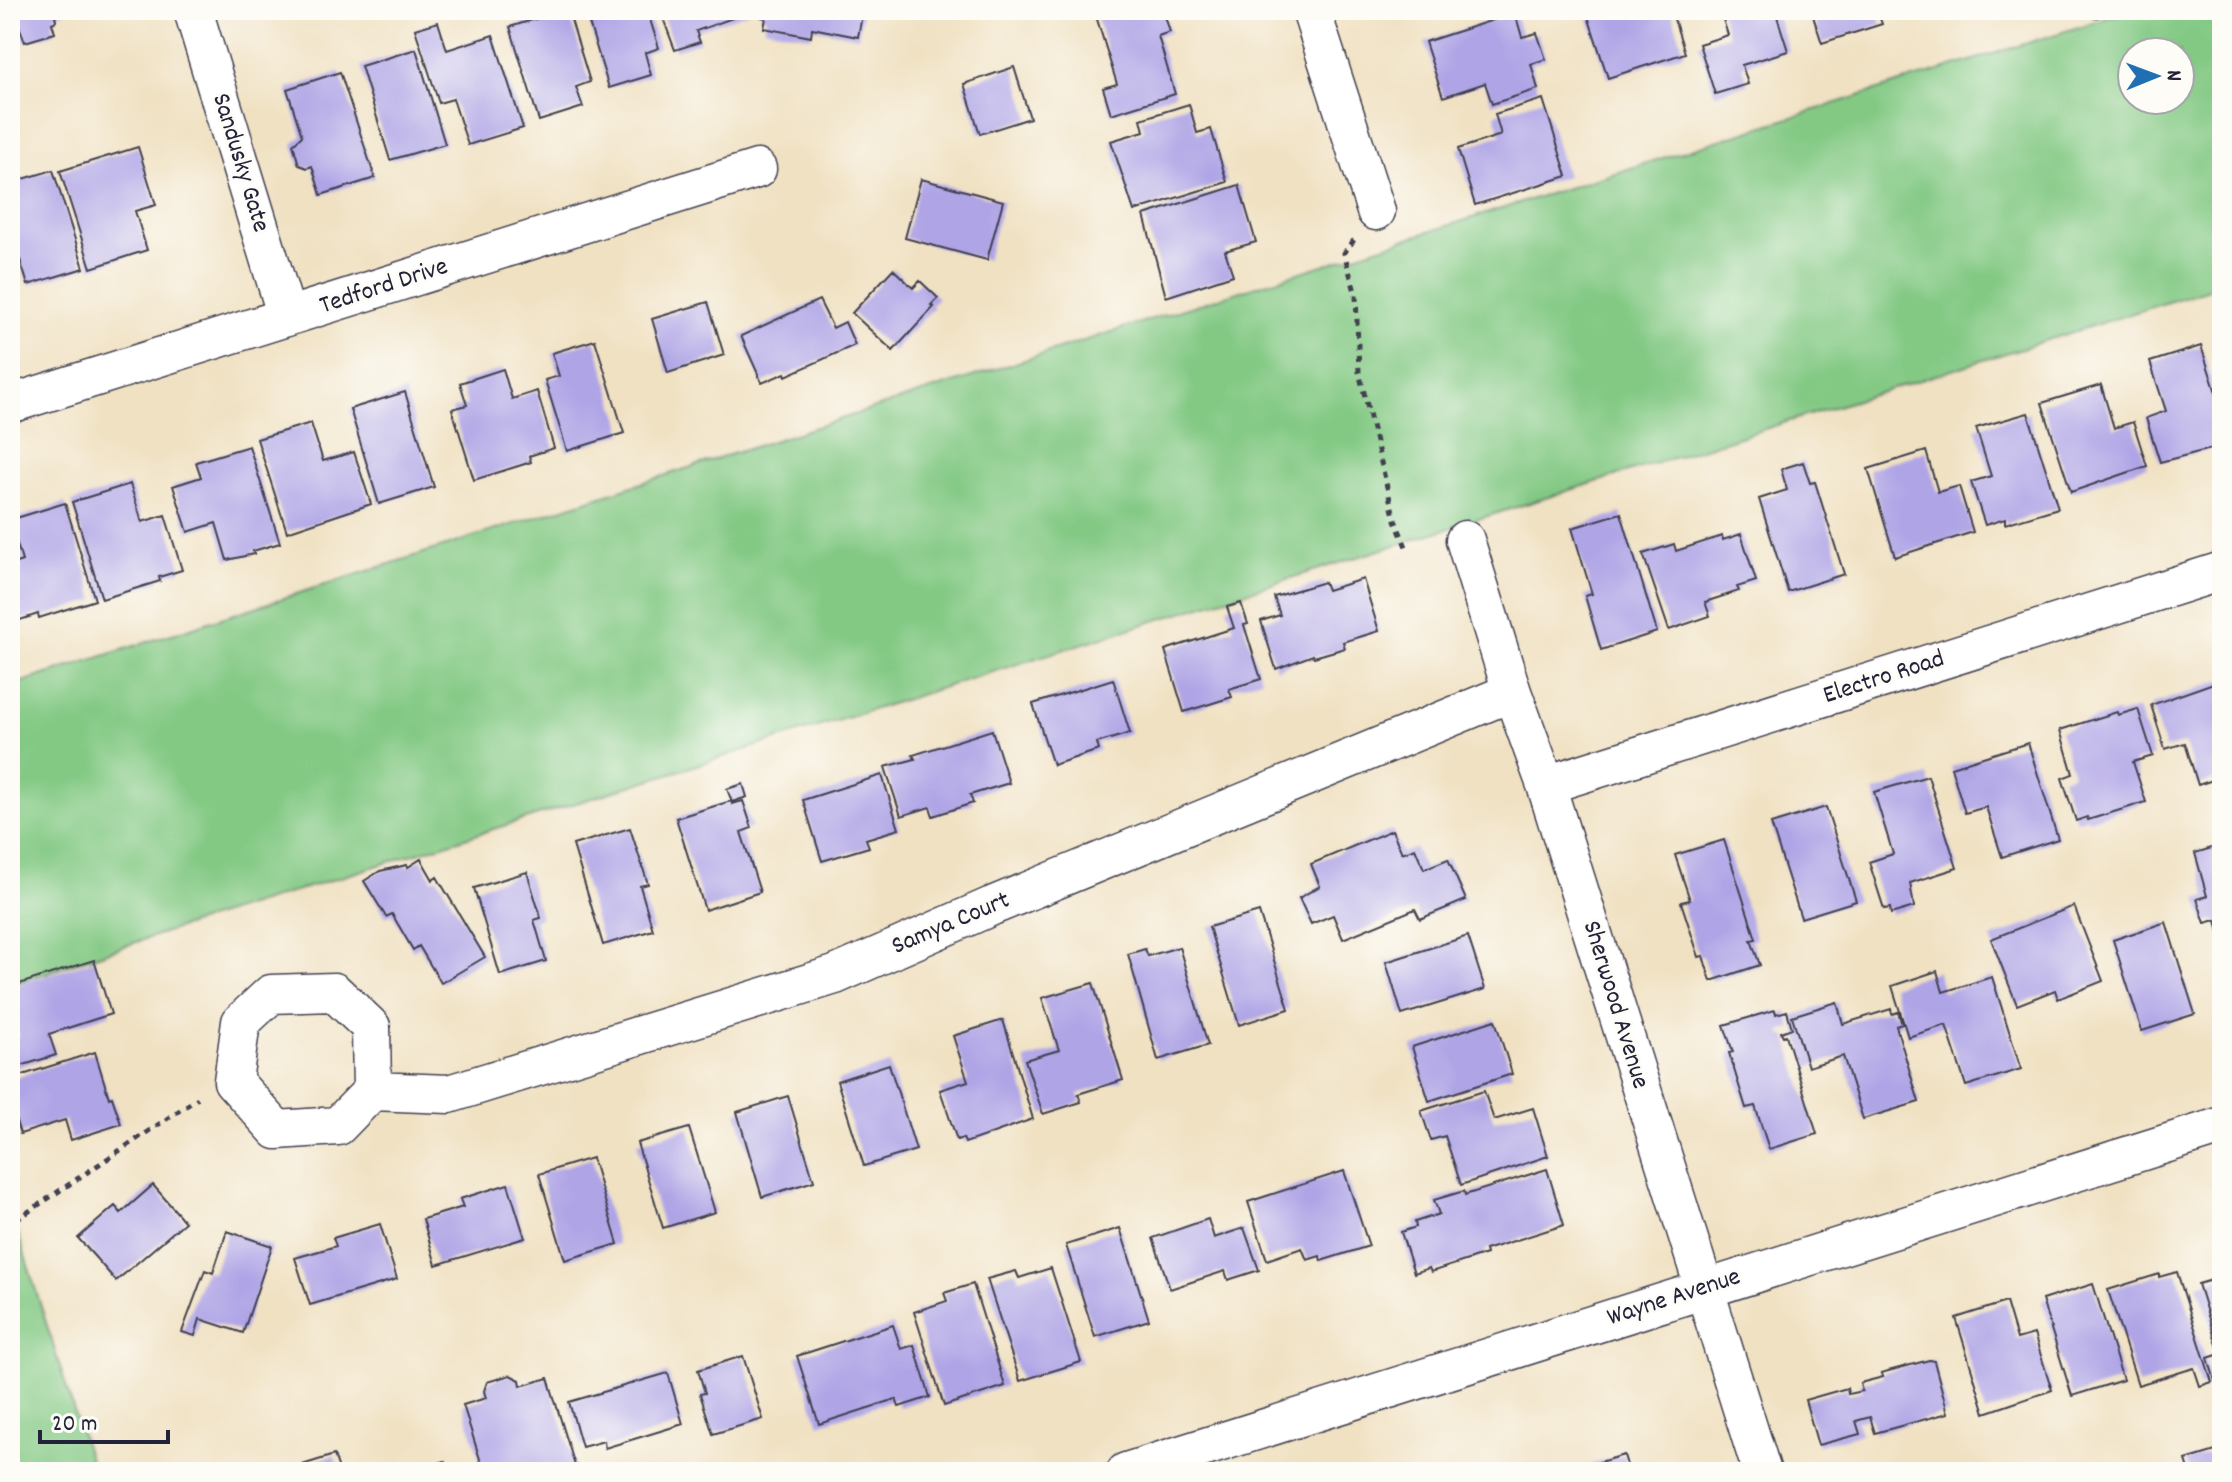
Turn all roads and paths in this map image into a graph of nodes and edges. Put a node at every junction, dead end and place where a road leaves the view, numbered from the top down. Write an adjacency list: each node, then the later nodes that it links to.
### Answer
1 (193, 10): 5 (street, Sandusky Gate)
2 (1311, 10): 4 (street)
3 (757, 169): 5 (street, Tedford Drive)
4 (1376, 211): 8 (path)
5 (287, 317): 6 (street, Tedford Drive)
6 (10, 404)
7 (1465, 540): 10 (street, Sherwood Avenue)
8 (1407, 549)
9 (2222, 571): 11 (street, Electro Road)
10 (1512, 692): 11 (street, Sherwood Avenue); 13 (street, Samya Court)
11 (1546, 785): 16 (street, Sherwood Avenue)
12 (233, 1081): 13 (street); 13 (street); 15 (path)
13 (372, 1091)
14 (2222, 1126): 16 (street, Wayne Avenue)
15 (16, 1220)
16 (1704, 1288): 17 (street, Wayne Avenue); 18 (street, Sherwood Avenue)
17 (1126, 1472)
18 (1762, 1472)

